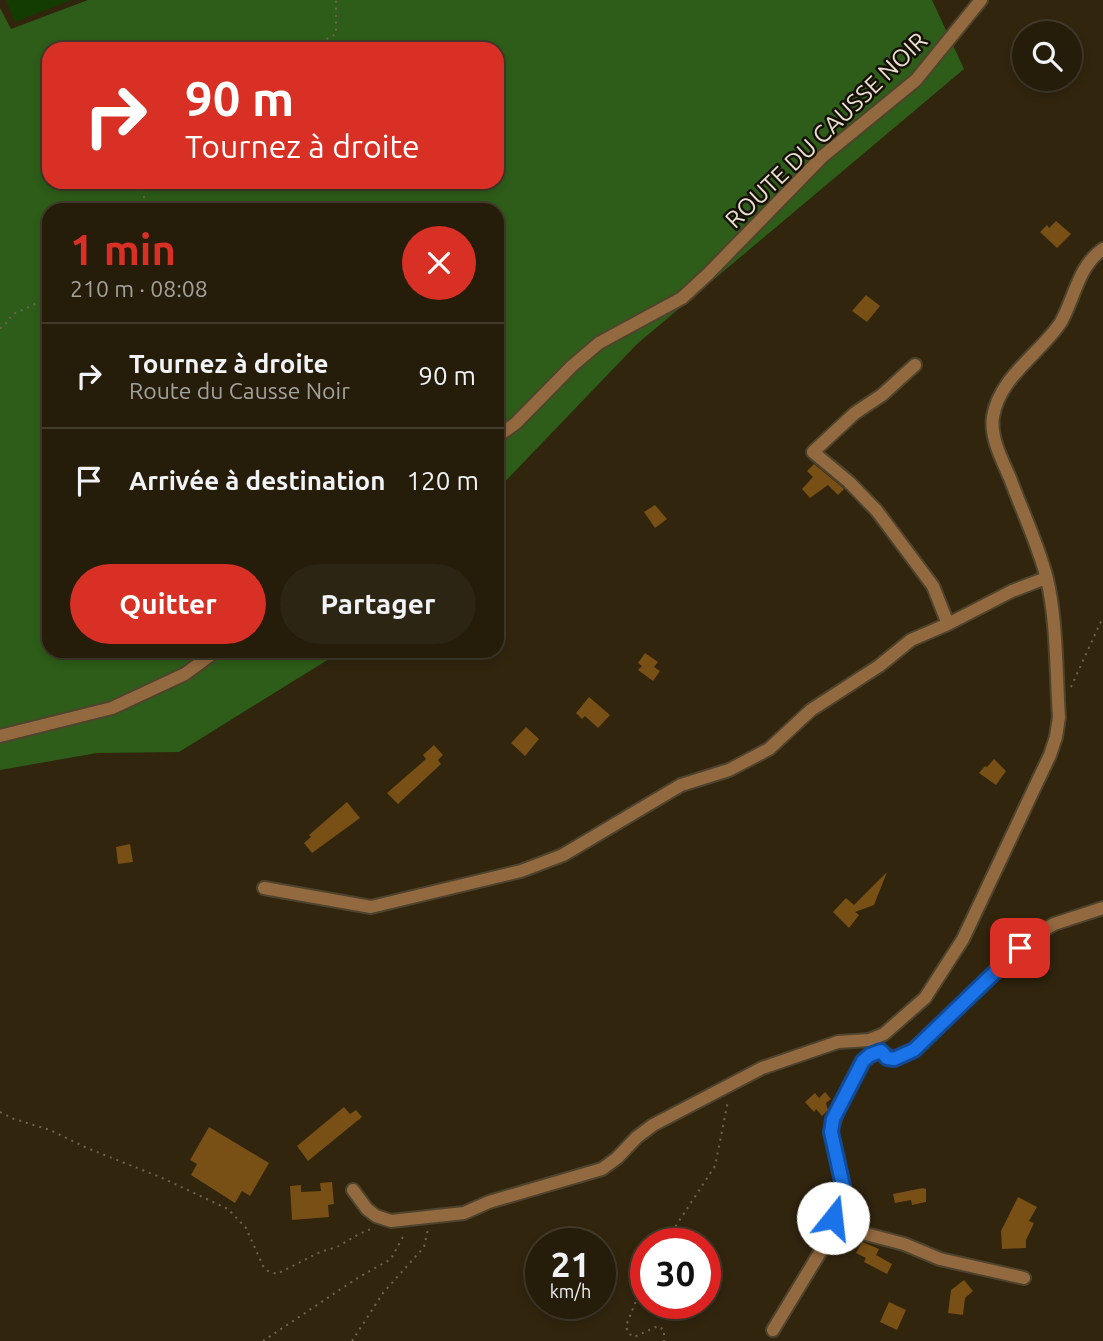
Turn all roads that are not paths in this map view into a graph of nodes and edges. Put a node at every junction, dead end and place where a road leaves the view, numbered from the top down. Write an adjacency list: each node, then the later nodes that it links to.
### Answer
1 (981, 0): 4 (street, ROUTE DU CAUSSE NOIR)
2 (1103, 248): 5 (street)
3 (915, 365): 6 (street)
4 (504, 432)
5 (1046, 578): 6 (street); 11 (street)
6 (948, 625): 9 (street)
7 (207, 658): 8 (street)
8 (0, 736)
9 (264, 888)
10 (1103, 908): 12 (street)
11 (869, 1040): 12 (street); 13 (street)
12 (881, 1051): 14 (street)
13 (353, 1190)
14 (836, 1226): 15 (street); 16 (street)
15 (1024, 1279)
16 (773, 1330)

